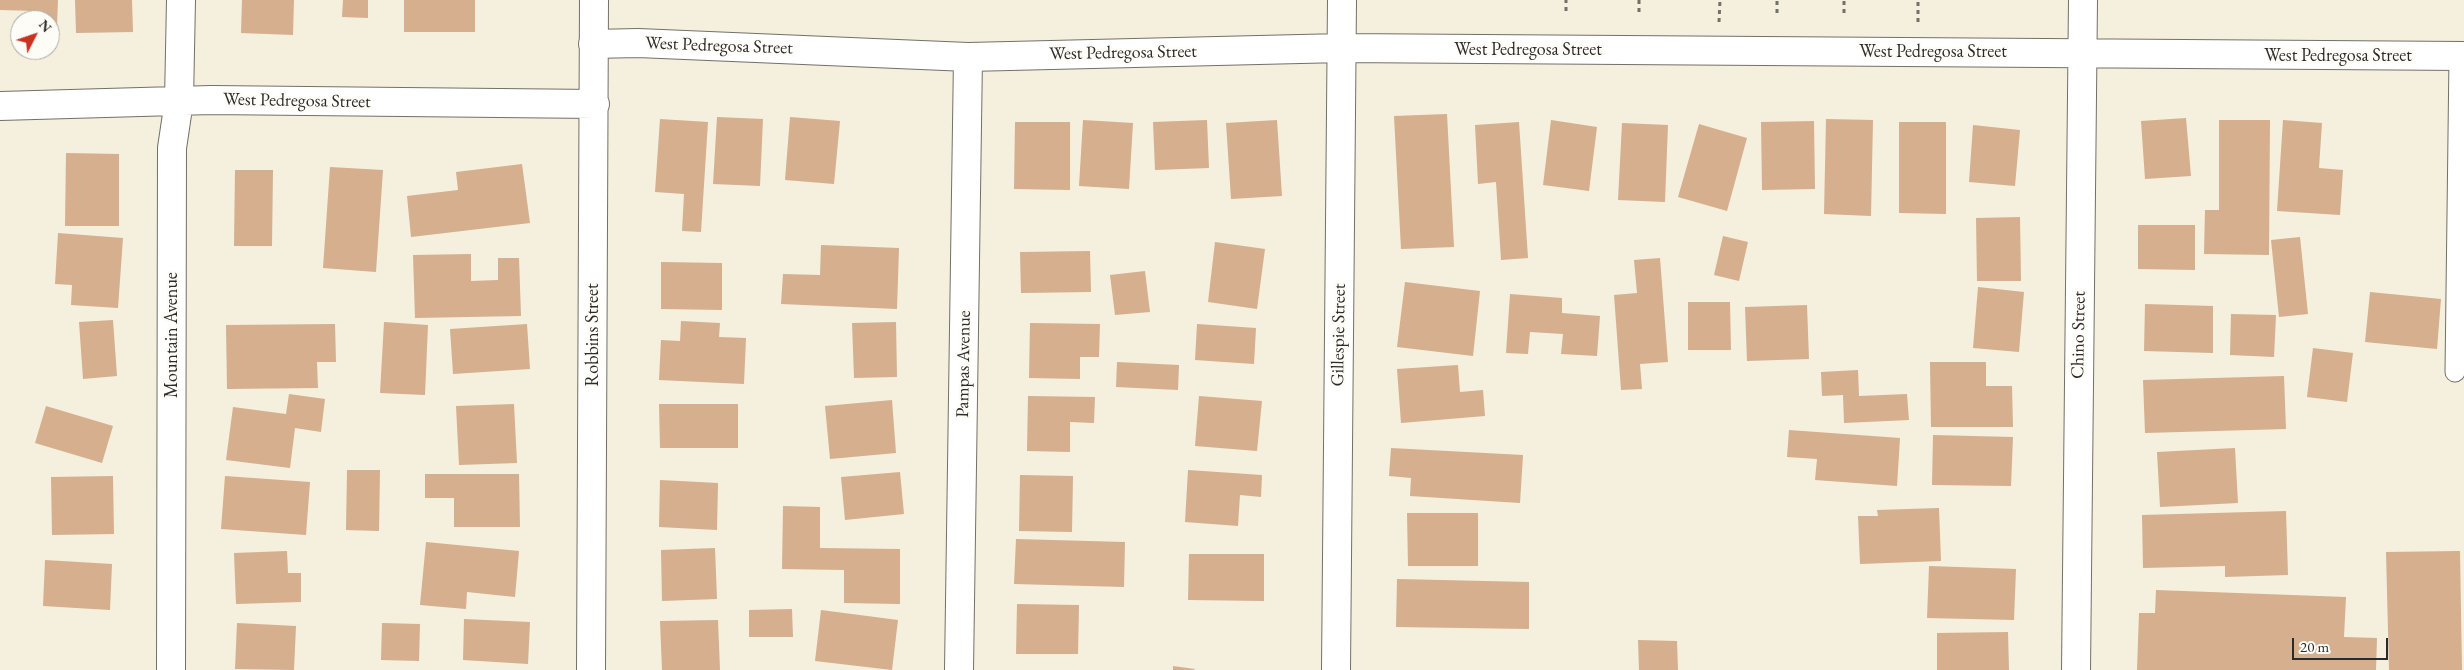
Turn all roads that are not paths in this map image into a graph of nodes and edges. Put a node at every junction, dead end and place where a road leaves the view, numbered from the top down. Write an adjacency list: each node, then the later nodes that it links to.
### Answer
1 (180, 0): 10 (street, Mountain Avenue)
2 (594, 0): 5 (street, Robbins Street)
3 (1342, 0): 6 (street, Gillespie Street)
4 (2084, 0): 7 (street, Chino Street)
5 (593, 44): 9 (street, West Pedregosa Street); 11 (street, Robbins Street)
6 (1342, 48): 7 (street, West Pedregosa Street); 9 (street, West Pedregosa Street); 17 (street, Gillespie Street)
7 (2084, 53): 8 (street, West Pedregosa Street); 18 (street, Chino Street)
8 (2462, 56): 13 (lane)
9 (968, 57): 16 (street, Pampas Avenue)
10 (179, 101): 11 (street, West Pedregosa Street); 12 (street, West Pedregosa Street); 14 (street, Mountain Avenue)
11 (595, 104): 15 (street, Robbins Street)
12 (0, 106)
13 (2455, 372)
14 (171, 670)
15 (591, 670)
16 (959, 670)
17 (1336, 670)
18 (2076, 670)

